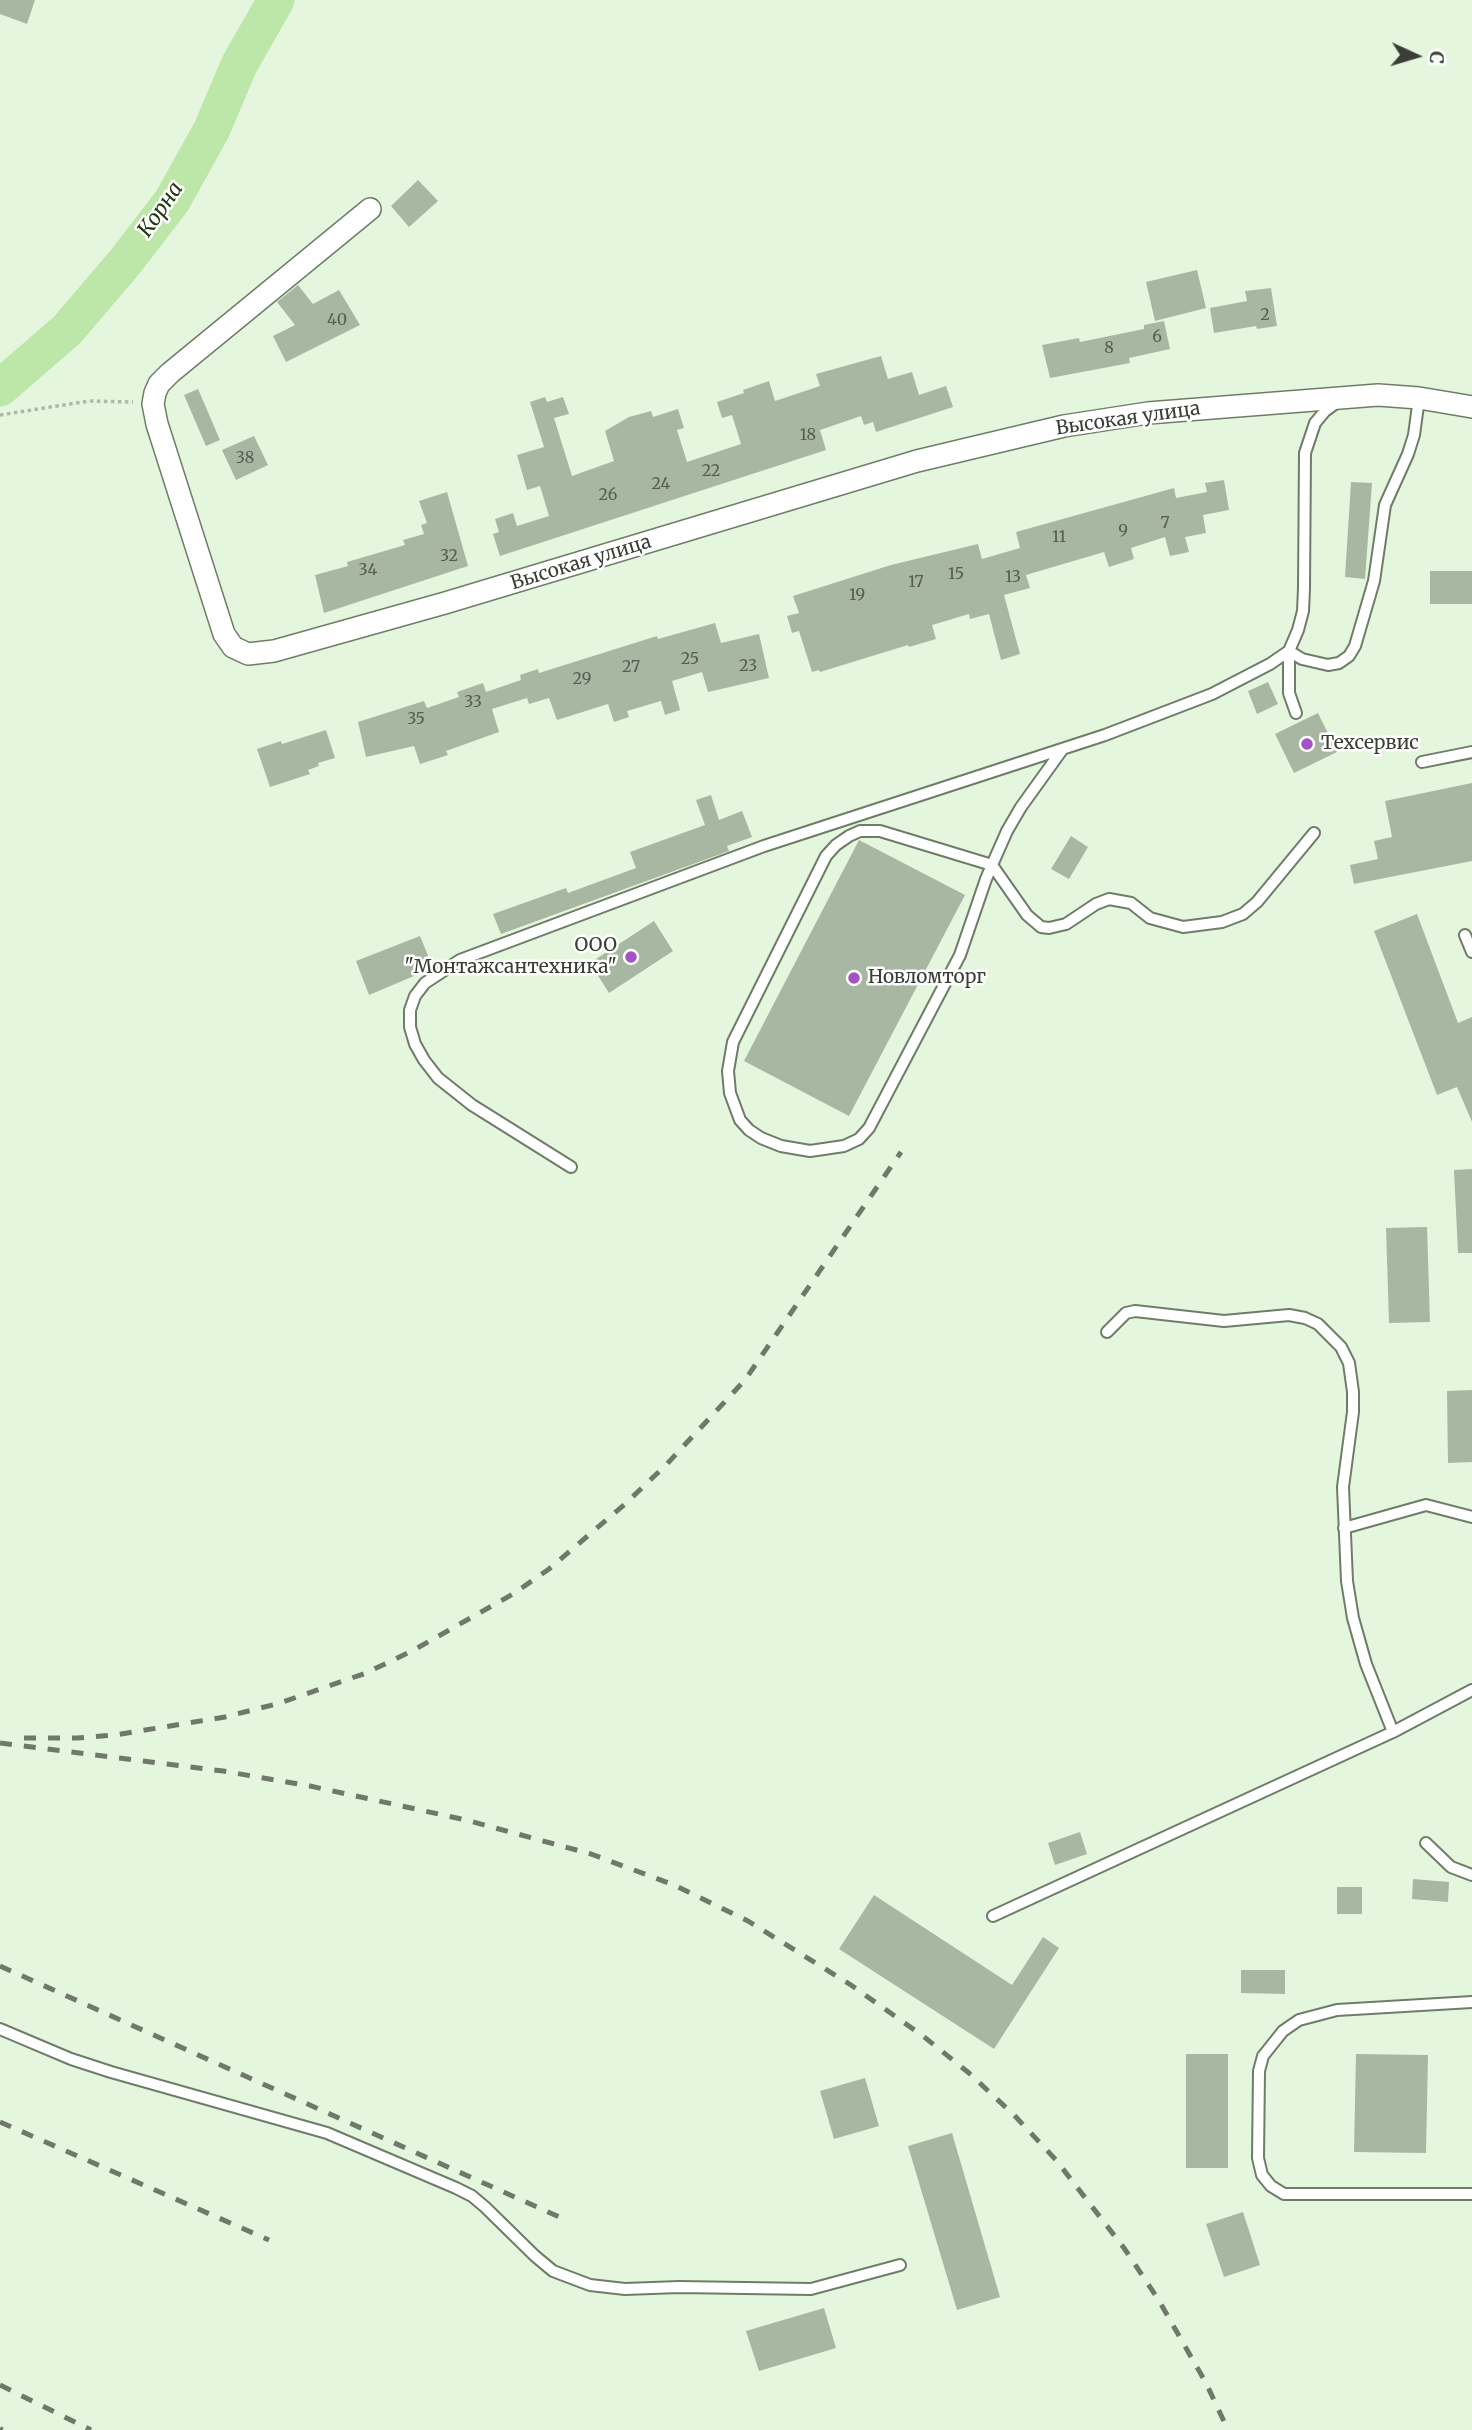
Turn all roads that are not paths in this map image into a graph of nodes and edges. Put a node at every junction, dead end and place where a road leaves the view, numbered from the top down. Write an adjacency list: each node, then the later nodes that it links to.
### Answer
1 (370, 209): 2 (street, Высокая улица)
2 (1355, 397): 3 (street, Высокая улица); 5 (lane)
3 (1419, 398): 4 (street, Высокая улица); 5 (lane)
4 (1472, 407)
5 (1289, 651): 6 (lane); 7 (lane)
6 (1296, 713)
7 (1062, 750): 11 (lane); 14 (lane)
8 (1472, 752): 9 (lane)
9 (1422, 762)
10 (1314, 833): 11 (lane)
11 (992, 865): 11 (lane)
12 (1465, 935): 13 (lane)
13 (1472, 952)
14 (570, 1167)
15 (1107, 1332): 17 (lane)
16 (1472, 1517): 17 (lane)
17 (1344, 1528): 19 (lane)
18 (1472, 1690): 19 (lane)
19 (1393, 1732): 22 (lane)
20 (1426, 1843): 21 (lane)
21 (1472, 1875)
22 (993, 1916)
23 (1472, 2002): 25 (lane)
24 (0, 2029): 26 (lane)
25 (1472, 2194)
26 (900, 2265)

